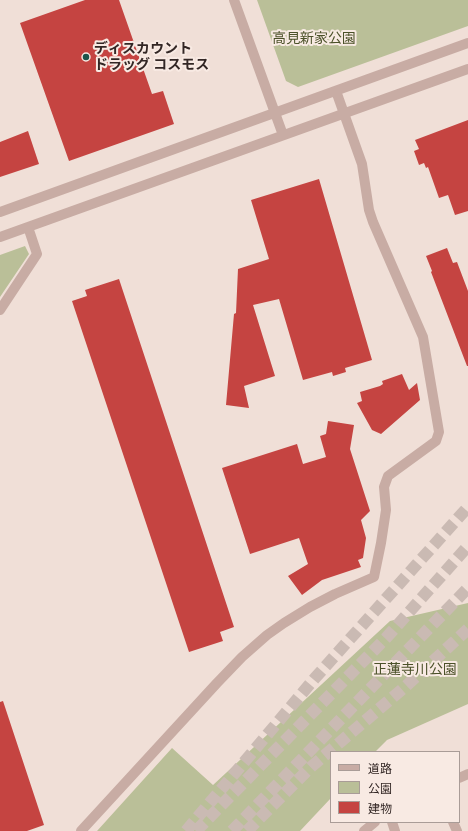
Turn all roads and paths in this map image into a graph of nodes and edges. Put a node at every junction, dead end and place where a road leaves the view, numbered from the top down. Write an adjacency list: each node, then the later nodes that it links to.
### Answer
1 (234, 0): 5 (street)
2 (468, 43): 4 (street)
3 (468, 69): 6 (street)
4 (336, 91): 5 (street); 6 (street)
5 (274, 112): 7 (street); 8 (street)
6 (344, 114): 7 (street); 13 (street)
7 (283, 135): 9 (street)
8 (0, 212)
9 (28, 227): 10 (street); 11 (street)
10 (0, 237)
11 (0, 310)
12 (374, 823): 14 (street)
13 (81, 831)
14 (364, 831)

